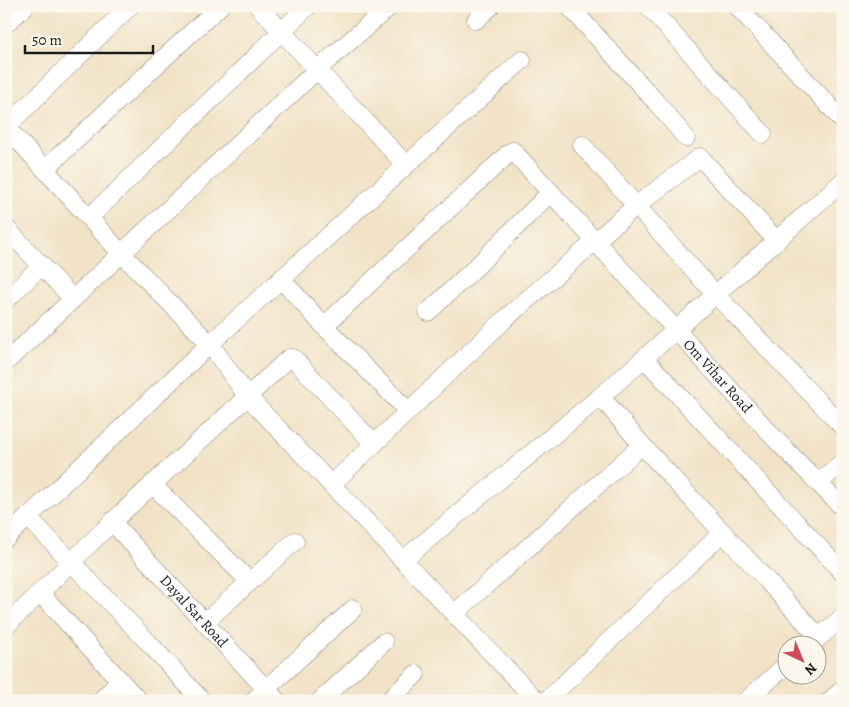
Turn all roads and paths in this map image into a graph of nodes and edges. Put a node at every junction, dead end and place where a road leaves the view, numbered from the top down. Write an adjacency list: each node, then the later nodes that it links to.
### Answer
1 (25, 6): 12 (street)
2 (130, 6): 17 (street)
3 (220, 6): 22 (street)
4 (258, 6): 13 (street)
5 (308, 6): 13 (street)
6 (390, 6): 15 (street)
7 (491, 6): 11 (street)
8 (569, 6): 19 (street)
9 (648, 6): 18 (street)
10 (737, 6): 16 (street)
11 (476, 20)
12 (6, 24)
13 (282, 31): 15 (street); 26 (street)
14 (522, 60): 21 (street)
15 (318, 69): 21 (street); 30 (street)
16 (843, 121)
17 (6, 127): 22 (street)
18 (764, 134)
19 (686, 138)
20 (582, 145): 25 (street)
21 (406, 165): 32 (street)
22 (45, 169): 26 (street)
23 (843, 181): 28 (street)
24 (551, 192): 29 (street, Om Vihar Road); 36 (street); 37 (street, Om Vihar Road)
25 (636, 206): 28 (street); 29 (street); 33 (street)
26 (90, 217): 30 (street)
27 (6, 228): 31 (street)
28 (777, 241): 33 (street)
29 (596, 242): 38 (street, Om Vihar Road); 44 (street)
30 (121, 253): 34 (street); 39 (street)
31 (42, 265): 34 (street); 35 (street)
32 (281, 278): 37 (street); 39 (street)
33 (716, 295): 38 (street); 45 (street)
34 (74, 299): 41 (street)
35 (6, 300)
36 (428, 312)
37 (324, 326): 44 (street)
38 (676, 330): 40 (street); 49 (street, Om Vihar Road)
39 (210, 344): 42 (street); 53 (street)
40 (645, 358): 43 (street); 60 (street)
41 (6, 362)
42 (247, 396): 46 (street); 50 (street); 51 (street)
43 (601, 397): 47 (street); 58 (street)
44 (408, 411): 46 (street)
45 (843, 428)
46 (374, 444): 51 (street)
47 (642, 444): 55 (street); 64 (street)
48 (843, 462): 49 (street)
49 (818, 483): 52 (street, Om Vihar Road)
50 (152, 484): 54 (street); 61 (street)
51 (331, 485): 58 (street)
52 (843, 508)
53 (28, 517): 56 (street); 59 (street)
54 (112, 522): 59 (street); 66 (street, Dayal Sar Road)
55 (723, 532): 68 (street); 83 (street)
56 (6, 538)
57 (295, 541): 61 (street)
58 (403, 560): 64 (street)
59 (73, 562): 62 (street); 78 (street)
60 (843, 573)
61 (250, 582): 66 (street)
62 (40, 593): 67 (street); 73 (street)
63 (353, 608): 75 (street)
64 (454, 614): 82 (street)
65 (843, 617): 69 (street)
66 (205, 622): 75 (street, Dayal Sar Road)
67 (6, 626)
68 (809, 634)
69 (823, 634)
70 (384, 642): 80 (street)
71 (416, 674): 81 (street)
72 (776, 674): 84 (street)
73 (121, 681): 76 (street); 77 (street)
74 (843, 689): 85 (street)
75 (271, 695): 79 (street)
76 (100, 701)
77 (139, 701)
78 (202, 701)
79 (253, 701)
80 (320, 701)
81 (389, 701)
82 (537, 701)
83 (546, 701)
84 (746, 701)
85 (830, 701)

